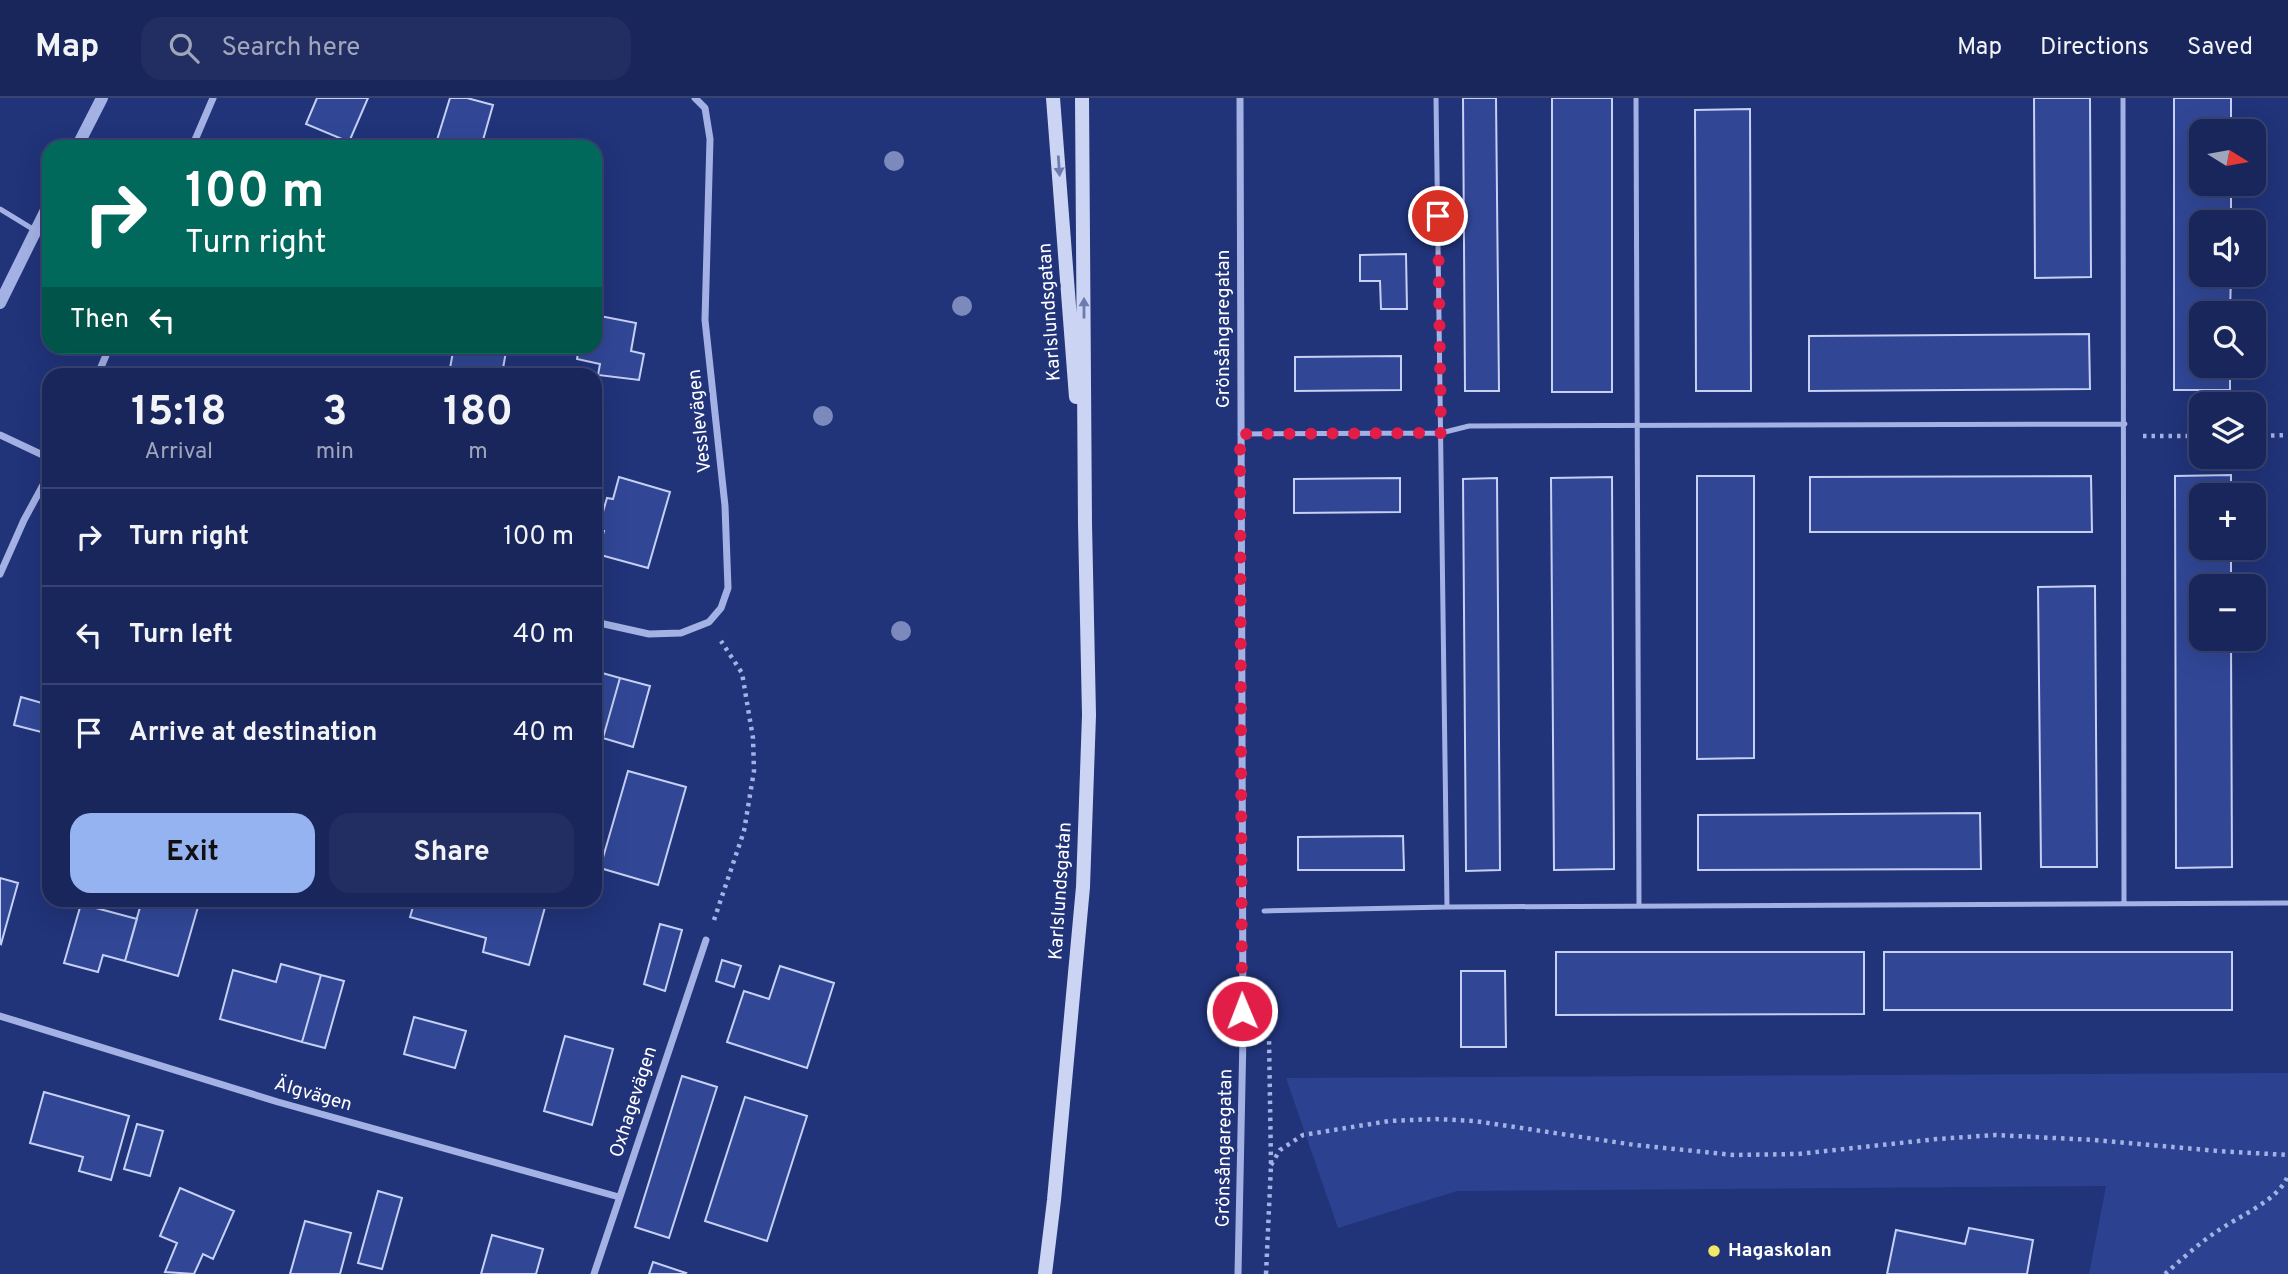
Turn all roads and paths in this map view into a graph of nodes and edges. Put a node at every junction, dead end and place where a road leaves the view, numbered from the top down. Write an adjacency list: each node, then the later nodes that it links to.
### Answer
1 (102, 98): 10 (street)
2 (212, 98): 11 (street)
3 (695, 98): 29 (street, Vesslevägen)
4 (1054, 98): 27 (main road, Karlslundsgatan, one-way to 27)
5 (1082, 98): 27 (main road, Karlslundsgatan, one-way to 5)
6 (1240, 98): 19 (street, Grönsångaregatan)
7 (1436, 98): 18 (lane)
8 (1636, 98): 17 (lane)
9 (2123, 98): 16 (lane)
10 (81, 140)
11 (195, 140)
12 (0, 209): 14 (lane)
13 (42, 219): 14 (street)
14 (36, 231): 15 (street)
15 (0, 303)
16 (2125, 424): 17 (lane); 22 (lane)
17 (1637, 426): 18 (lane); 34 (lane)
18 (1441, 433): 19 (lane); 33 (lane)
19 (1240, 434): 45 (street, Grönsångaregatan)
20 (0, 435): 25 (street)
21 (2288, 435): 24 (path)
22 (2124, 436): 23 (path); 32 (lane)
23 (2189, 436)
24 (2266, 436)
25 (42, 455)
26 (42, 487): 28 (street)
27 (1085, 523): 43 (main road, Karlslundsgatan)
28 (0, 574)
29 (709, 622): 30 (street); 36 (path)
30 (602, 624)
31 (2288, 903): 32 (lane)
32 (2124, 904): 34 (lane)
33 (1447, 906): 34 (lane); 35 (lane)
34 (1639, 906)
35 (1264, 911)
36 (706, 940): 42 (street, Oxhagevägen)
37 (0, 1016): 42 (street, Älgvägen)
38 (1269, 1032): 40 (path)
39 (2288, 1155): 40 (path)
40 (1271, 1166): 46 (path)
41 (2288, 1175): 47 (path)
42 (619, 1197): 44 (street, Oxhagevägen)
43 (1045, 1269)
44 (594, 1274)
45 (1238, 1274)
46 (1266, 1274)
47 (2165, 1274)

